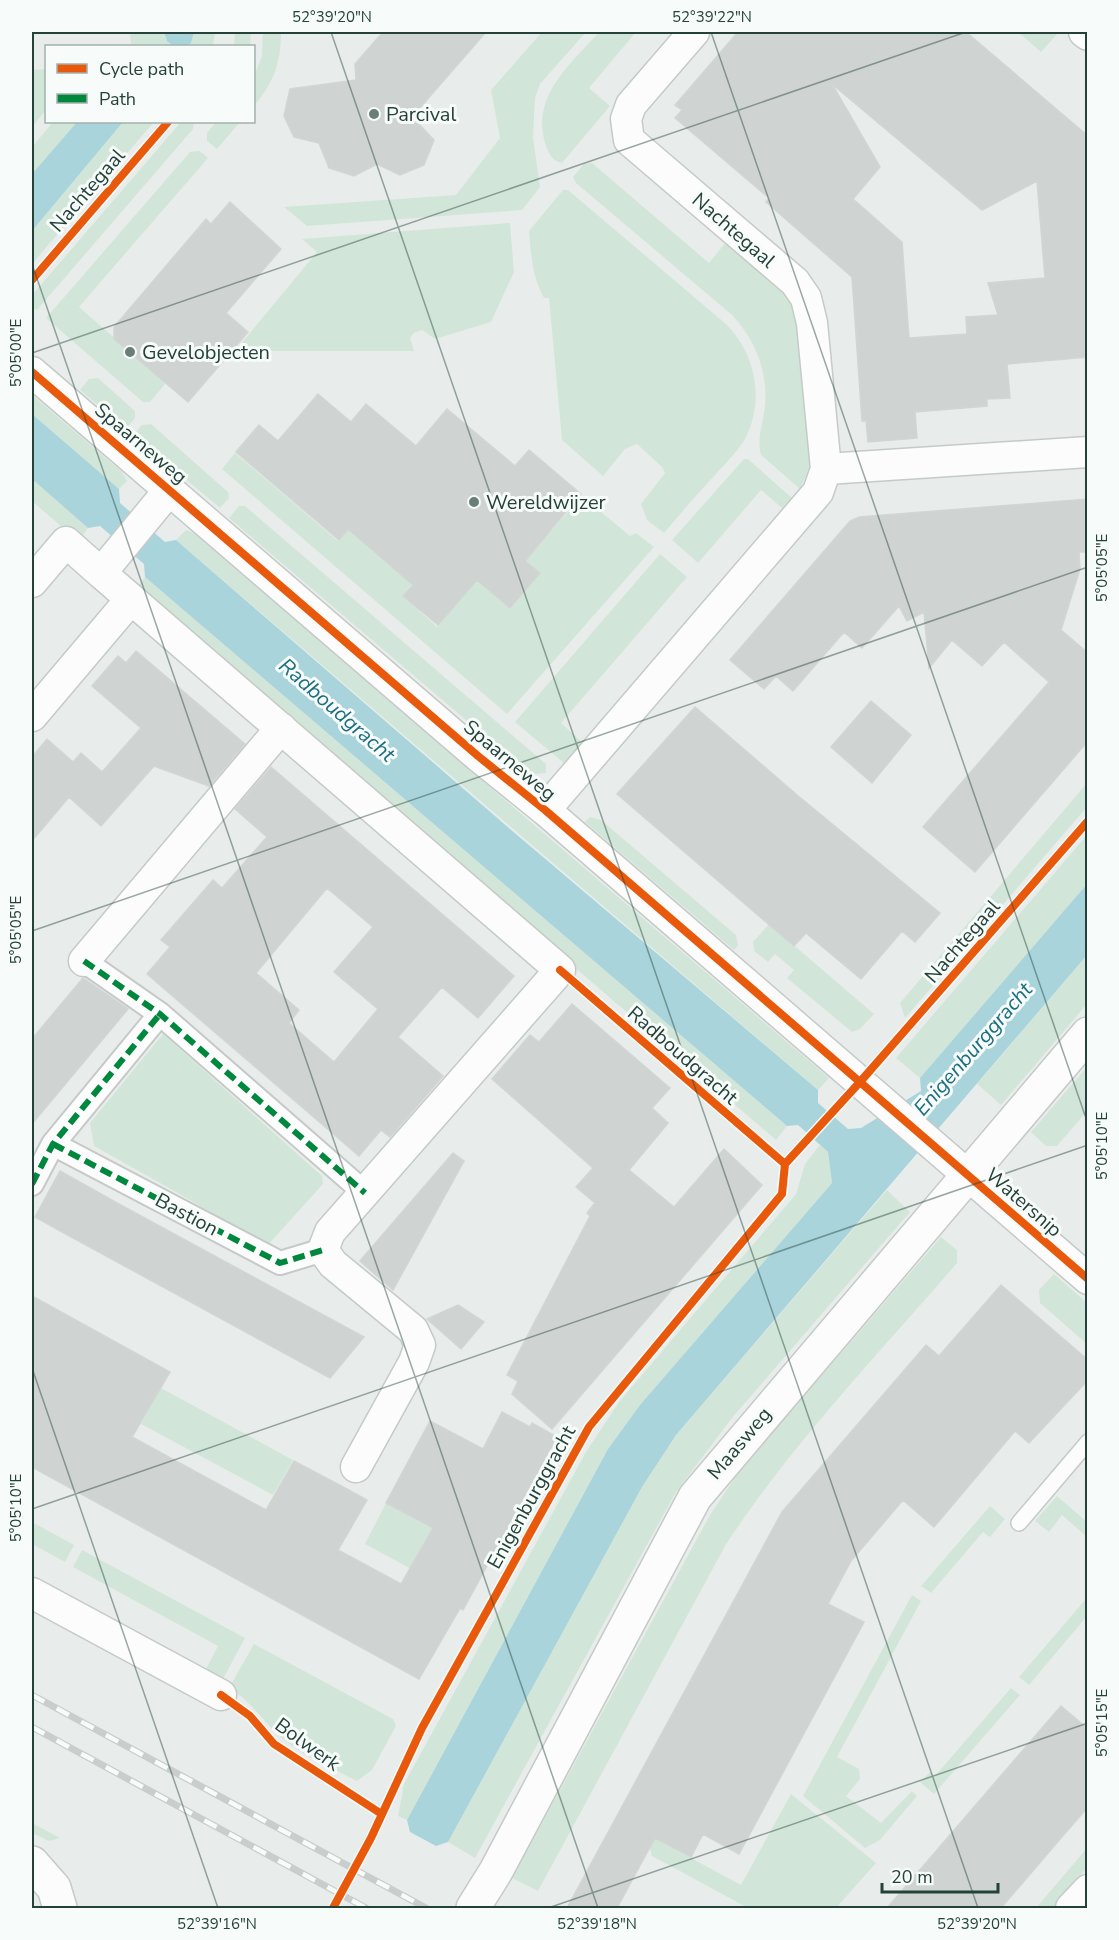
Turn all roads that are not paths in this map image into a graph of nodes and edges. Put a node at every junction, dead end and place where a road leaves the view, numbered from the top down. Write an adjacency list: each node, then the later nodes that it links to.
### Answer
1 (694, 32): 6 (street, Nachtegaal)
2 (1084, 32): 3 (street)
3 (1088, 35)
4 (32, 372): 7 (street, Spaarneweg)
5 (1088, 452): 6 (street)
6 (826, 469): 13 (street, Nachtegaal)
7 (170, 489): 8 (street); 13 (street, Spaarneweg)
8 (101, 573): 9 (street); 10 (street)
9 (32, 582)
10 (131, 599): 11 (street); 12 (street)
11 (32, 716)
12 (281, 729): 14 (street); 20 (street)
13 (545, 810): 18 (street, Spaarneweg)
14 (84, 961): 15 (street)
15 (160, 1014): 17 (street); 20 (street)
16 (1088, 1034): 18 (street, Maasweg)
17 (53, 1144): 19 (street); 21 (street, Bastion)
18 (966, 1174): 22 (street, Watersnip); 31 (street, Maasweg)
19 (32, 1184)
20 (365, 1193): 21 (street)
21 (323, 1250): 24 (street)
22 (1088, 1279)
23 (1088, 1442): 25 (lane)
24 (356, 1467)
25 (1019, 1523)
26 (32, 1593): 27 (street)
27 (221, 1695)
28 (32, 1863): 30 (street)
29 (1088, 1890): 32 (street)
30 (60, 1908)
31 (473, 1908)
32 (1071, 1908)

